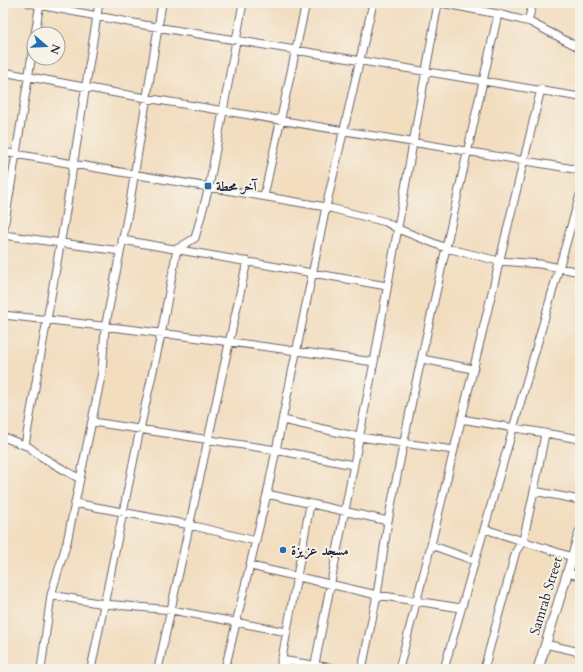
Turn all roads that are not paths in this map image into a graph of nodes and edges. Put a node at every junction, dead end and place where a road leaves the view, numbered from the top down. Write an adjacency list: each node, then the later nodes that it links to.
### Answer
1 (29, 3): 9 (street)
2 (99, 3): 12 (street)
3 (162, 3): 15 (street)
4 (243, 3): 16 (street)
5 (306, 3): 18 (street)
6 (373, 3): 19 (street)
7 (440, 3): 10 (street); 21 (street)
8 (533, 3): 13 (street)
9 (40, 4): 12 (street); 14 (street)
10 (475, 6): 11 (street)
11 (498, 14): 13 (street); 24 (street)
12 (98, 16): 15 (street); 25 (street)
13 (528, 21): 17 (street)
14 (36, 26)
15 (159, 27): 16 (street); 28 (street)
16 (235, 40): 18 (street); 29 (street)
17 (580, 48)
18 (296, 51): 19 (street); 30 (street)
19 (360, 62): 21 (street); 31 (street)
20 (31, 66): 23 (street)
21 (427, 71): 24 (street); 32 (street)
22 (3, 72): 23 (street)
23 (29, 77): 25 (street); 35 (street)
24 (483, 82): 26 (street); 33 (street)
25 (86, 87): 28 (street); 37 (street)
26 (541, 89): 27 (street); 36 (street)
27 (580, 97)
28 (148, 98): 29 (street); 39 (street)
29 (224, 110): 30 (street); 40 (street)
30 (281, 120): 31 (street); 42 (street)
31 (345, 131): 32 (street); 43 (street)
32 (414, 142): 33 (street); 44 (street)
33 (468, 151): 36 (street); 48 (street)
34 (3, 152): 35 (street)
35 (16, 154): 37 (street); 45 (street)
36 (525, 161): 38 (street); 52 (street)
37 (74, 164): 39 (street); 47 (street)
38 (580, 170)
39 (134, 175): 40 (street); 46 (street)
40 (209, 187): 42 (street); 49 (street)
41 (580, 195): 53 (street)
42 (264, 196): 43 (street)
43 (326, 207): 44 (street); 55 (street)
44 (398, 229): 48 (street); 56 (street)
45 (3, 234): 47 (street)
46 (122, 240): 49 (street); 50 (street)
47 (61, 242): 50 (street); 58 (street)
48 (446, 248): 52 (street); 63 (street)
49 (177, 249): 51 (street); 60 (street)
50 (120, 251): 59 (street)
51 (247, 261): 55 (street); 61 (street)
52 (499, 261): 53 (street); 65 (street)
53 (559, 267): 54 (street); 69 (street)
54 (580, 272)
55 (313, 273): 56 (street); 62 (street)
56 (387, 286): 64 (street)
57 (3, 315): 58 (street)
58 (47, 320): 59 (street); 77 (street)
59 (105, 328): 60 (street); 68 (street)
60 (161, 335): 61 (street); 70 (street)
61 (230, 341): 62 (street); 75 (street)
62 (297, 351): 64 (street); 67 (street)
63 (422, 360): 65 (street); 76 (street)
64 (374, 362): 73 (street)
65 (473, 369): 66 (street)
66 (461, 419): 69 (street); 79 (street)
67 (282, 420): 73 (street); 78 (street)
68 (93, 422): 70 (street); 81 (street)
69 (513, 428): 71 (street); 91 (street)
70 (140, 429): 75 (street); 88 (street)
71 (545, 434): 74 (street); 82 (street)
72 (3, 437): 77 (street)
73 (359, 437): 76 (street); 80 (street)
74 (580, 438)
75 (208, 440): 78 (street); 90 (street)
76 (404, 442): 79 (street); 89 (street)
77 (26, 445): 81 (street)
78 (276, 450): 80 (street); 83 (street)
79 (454, 450): 95 (street)
80 (353, 465): 87 (street)
81 (80, 480): 85 (street)
82 (534, 491): 84 (street); 94 (street)
83 (267, 494): 86 (street); 93 (street)
84 (580, 500)
85 (75, 503): 88 (street); 104 (street)
86 (310, 505): 87 (street); 101 (street)
87 (344, 512): 89 (street); 102 (street)
88 (123, 513): 90 (street); 106 (street)
89 (388, 522): 103 (street)
90 (190, 525): 93 (street); 108 (street)
91 (485, 529): 94 (street); 97 (street)
92 (580, 532): 96 (street, Samrab Street)
93 (256, 541): 98 (street)
94 (522, 541): 96 (street); 124 (street)
95 (431, 545): 97 (street); 105 (street)
96 (572, 557): 99 (street, Samrab Street)
97 (475, 560): 107 (street)
98 (251, 566): 101 (street); 109 (street)
99 (567, 573): 100 (street); 111 (street, Samrab Street)
100 (580, 576)
101 (297, 577): 102 (street); 110 (street)
102 (330, 584): 103 (street); 114 (street)
103 (377, 594): 105 (street); 121 (street)
104 (51, 595): 106 (street); 115 (street)
105 (416, 601): 107 (street); 122 (street)
106 (104, 604): 108 (street); 116 (street)
107 (461, 608): 123 (street)
108 (172, 610): 109 (street); 117 (street)
109 (237, 622): 110 (street); 118 (street)
110 (287, 632): 113 (street)
111 (546, 644): 112 (street); 125 (street, Samrab Street)
112 (580, 652)
113 (282, 660): 114 (street); 119 (street)
114 (315, 667): 120 (street)
115 (41, 669)
116 (91, 669)
117 (158, 669)
118 (225, 669)
119 (280, 669)
120 (339, 669)
121 (362, 669)
122 (399, 669)
123 (444, 669)
124 (484, 669)
125 (538, 669)

